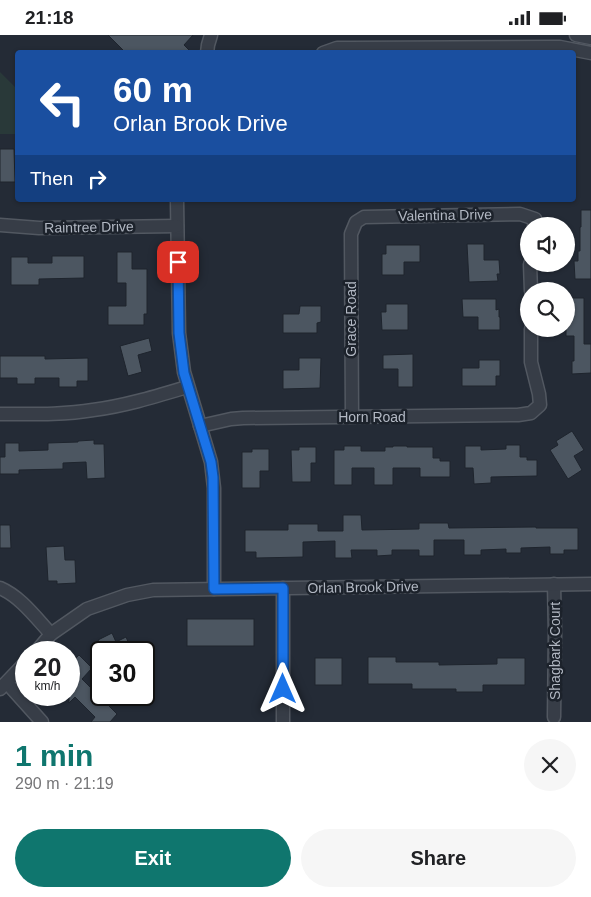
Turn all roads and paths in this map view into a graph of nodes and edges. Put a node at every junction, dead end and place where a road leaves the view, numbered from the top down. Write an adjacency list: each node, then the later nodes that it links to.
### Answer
1 (211, 35): 4 (street)
2 (576, 35): 3 (street)
3 (591, 38)
4 (208, 50)
5 (331, 50): 6 (street)
6 (576, 50)
7 (576, 50): 8 (street)
8 (591, 53)
9 (177, 202): 13 (street)
10 (525, 217): 11 (street, Valentina Drive)
11 (356, 222): 17 (street, Grace Road)
12 (0, 225): 13 (street, Raintree Drive)
13 (177, 226): 15 (street)
14 (531, 337): 17 (street, Horn Road)
15 (187, 387): 16 (street); 18 (street)
16 (0, 415)
17 (352, 417): 18 (street, Horn Road)
18 (200, 426): 23 (street)
19 (554, 584): 20 (street, Orlan Brook Drive); 22 (street, Orlan Brook Drive); 28 (street, Shagbark Court)
20 (591, 584)
21 (0, 588): 24 (street)
22 (283, 588): 23 (street, Orlan Brook Drive); 30 (street)
23 (214, 589): 24 (street, Orlan Brook Drive)
24 (51, 634): 25 (street, Orlan Brook Drive)
25 (45, 641)
26 (15, 673): 27 (street)
27 (3, 686): 29 (street)
28 (554, 717)
29 (42, 722)
30 (283, 722)

